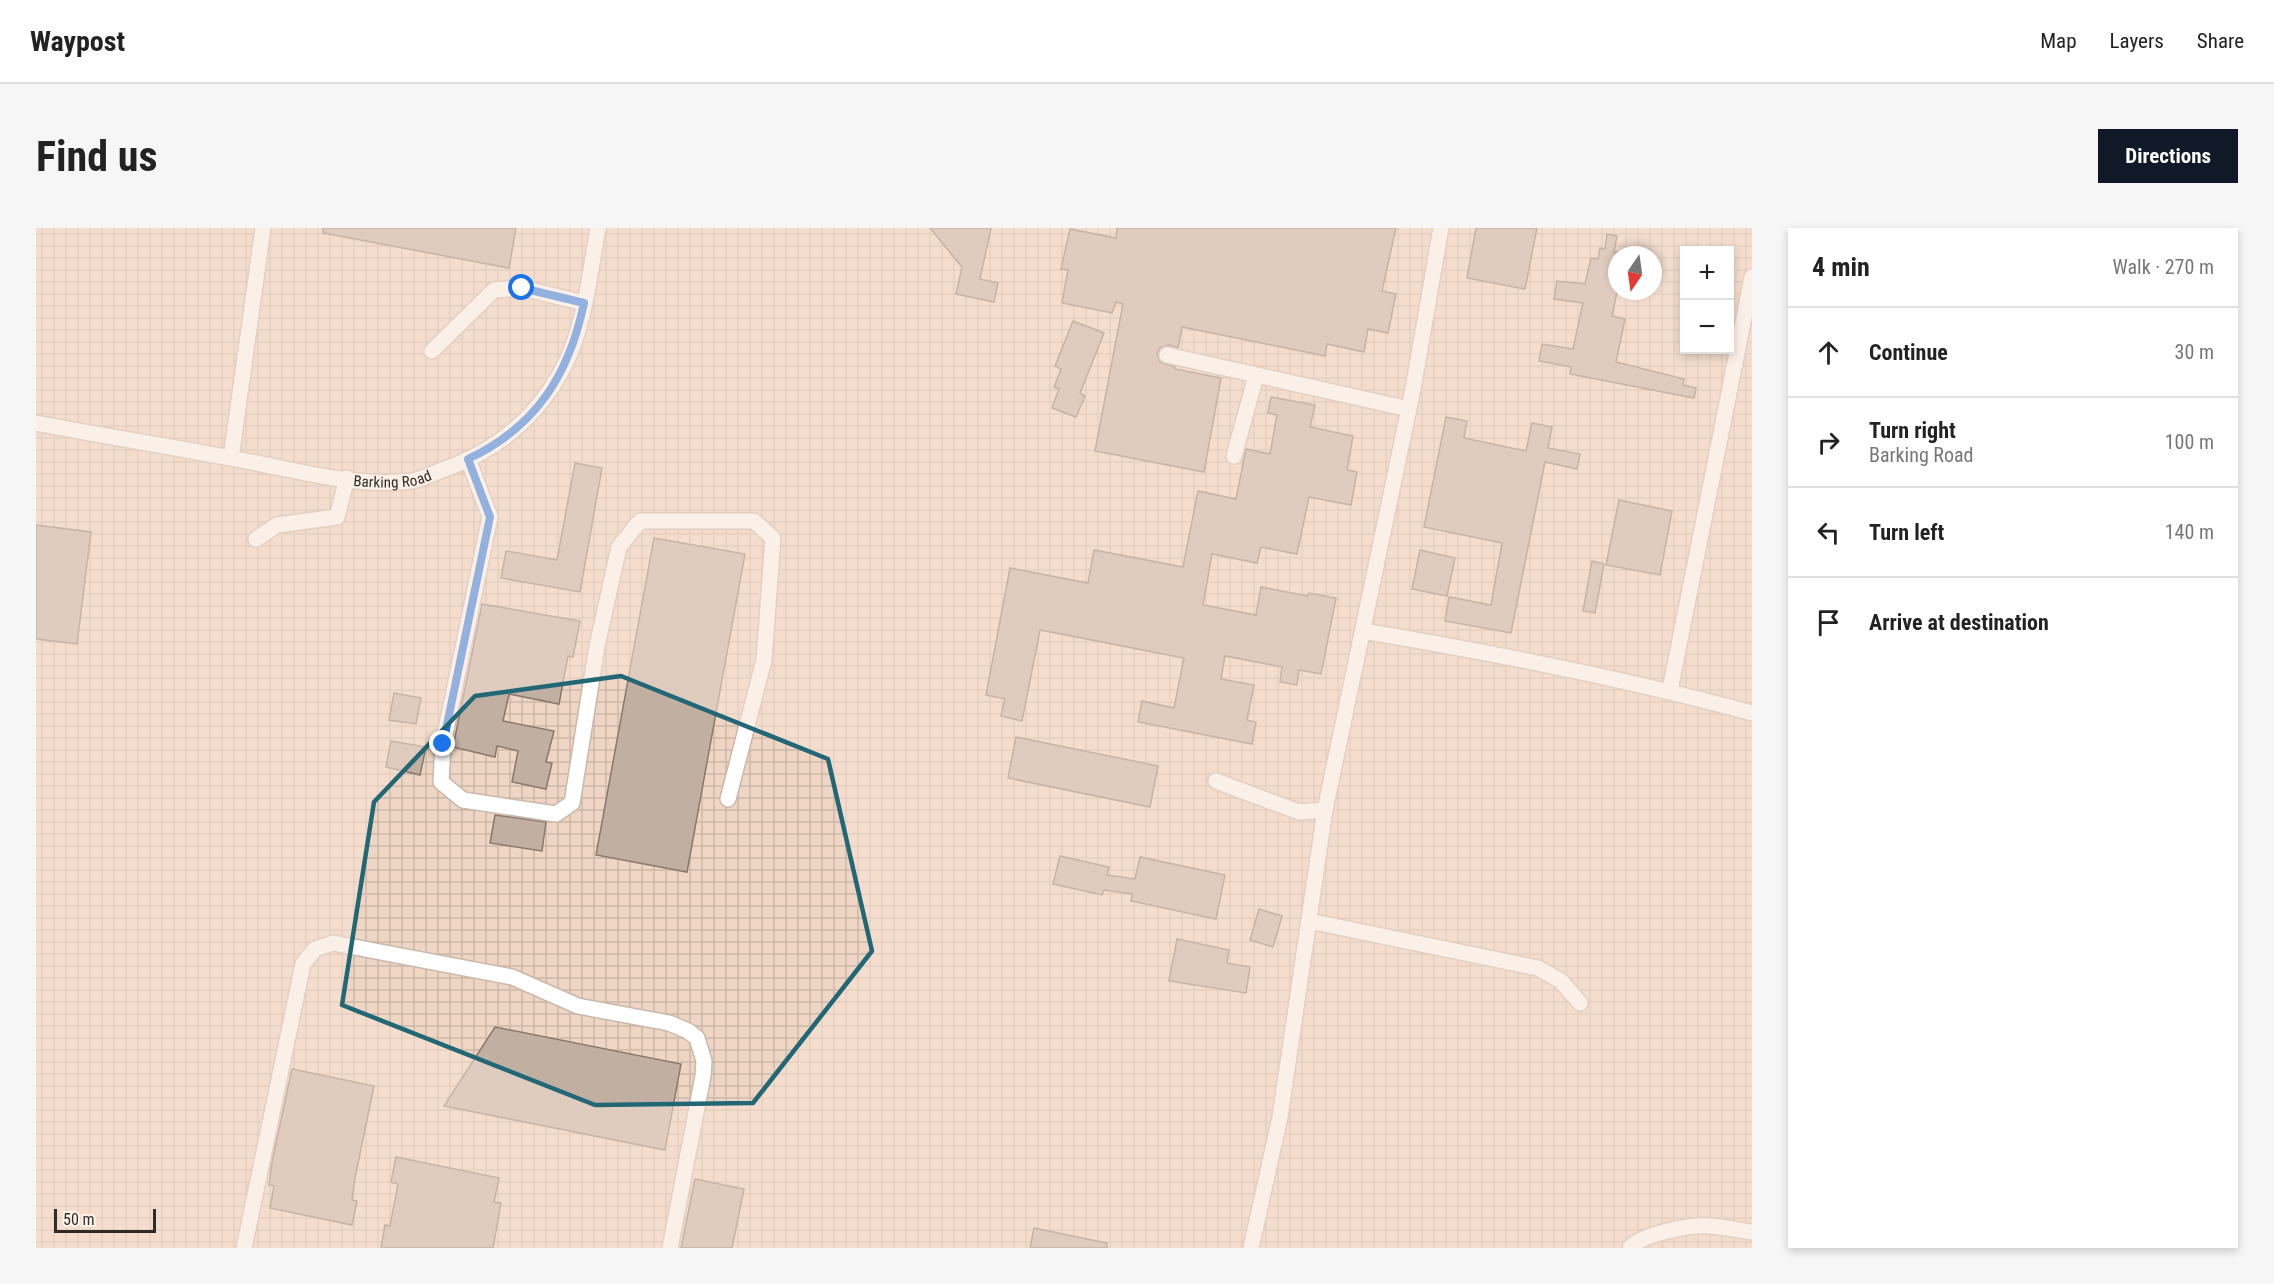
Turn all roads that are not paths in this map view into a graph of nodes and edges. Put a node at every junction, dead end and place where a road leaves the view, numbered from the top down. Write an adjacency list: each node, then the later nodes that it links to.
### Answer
1 (263, 228): 12 (street)
2 (598, 228): 5 (street, Barking Road)
3 (1441, 228): 9 (street)
4 (1752, 278): 17 (street)
5 (584, 303): 6 (street); 13 (street, Barking Road)
6 (432, 351)
7 (1167, 355): 8 (street)
8 (1256, 376): 9 (street); 11 (street)
9 (1409, 409): 16 (street)
10 (36, 423): 12 (street, Barking Road)
11 (1234, 456)
12 (231, 458): 14 (street, Barking Road)
13 (468, 459): 14 (street, Barking Road); 20 (street)
14 (347, 478): 15 (street)
15 (256, 539)
16 (1363, 631): 17 (street); 21 (street)
17 (1670, 690): 18 (street)
18 (1752, 713)
19 (1216, 781): 21 (street)
20 (728, 799)
21 (1325, 810): 22 (street)
22 (1309, 921): 23 (street); 27 (street)
23 (1580, 1004)
24 (1752, 1232): 28 (street)
25 (244, 1248): 26 (street)
26 (670, 1248)
27 (1251, 1248)
28 (1630, 1248)

